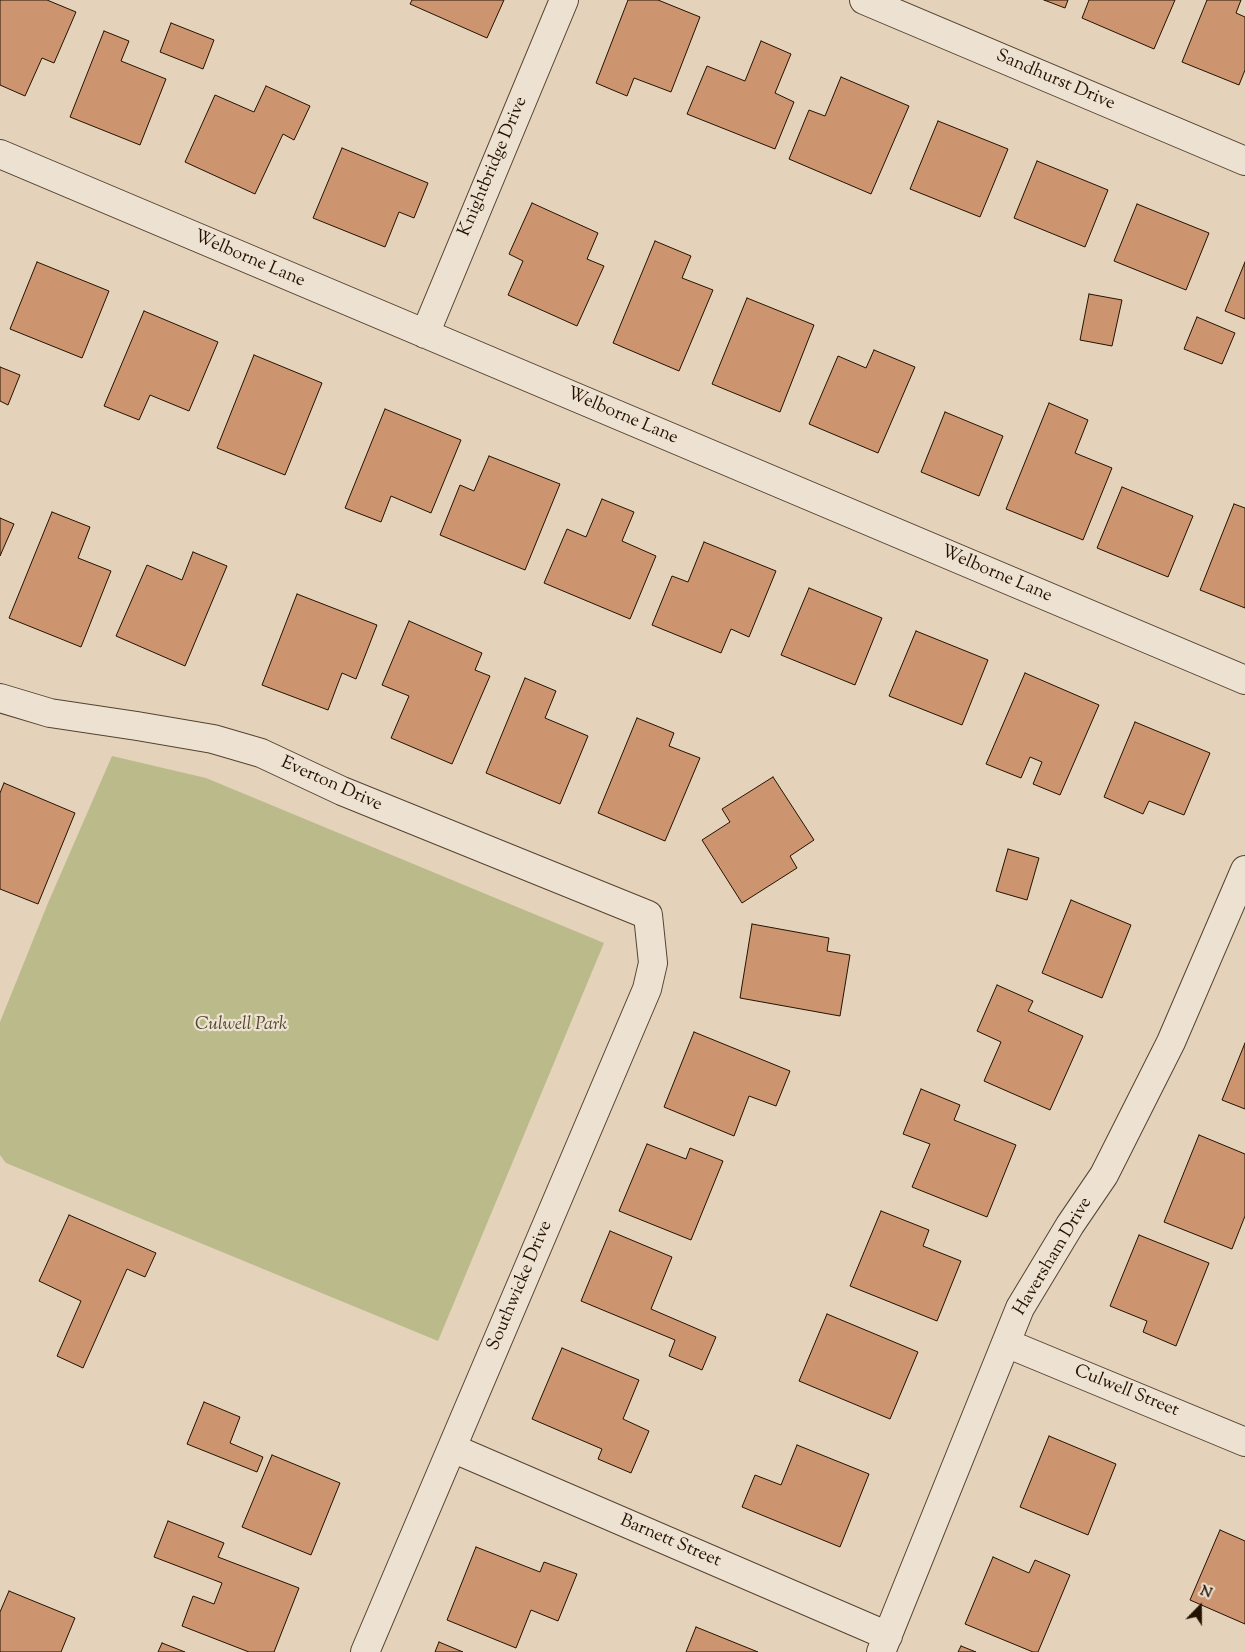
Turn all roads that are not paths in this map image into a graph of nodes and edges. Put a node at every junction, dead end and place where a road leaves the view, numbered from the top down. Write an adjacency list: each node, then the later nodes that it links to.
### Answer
1 (564, 0): 5 (street, Knightbridge Drive)
2 (864, 0): 4 (street, Sandhurst Drive)
3 (0, 154): 5 (street, Welborne Lane)
4 (1245, 161)
5 (425, 334): 6 (street, Welborne Lane)
6 (1245, 680)
7 (0, 698): 9 (street, Everton Drive)
8 (1245, 870): 10 (street, Haversham Drive)
9 (648, 915): 12 (street, Southwicke Drive)
10 (1006, 1343): 11 (street, Culwell Street); 13 (street, Haversham Drive)
11 (1245, 1442)
12 (452, 1448): 13 (street, Barnett Street); 14 (street, Southwicke Drive)
13 (884, 1644)
14 (365, 1652)

